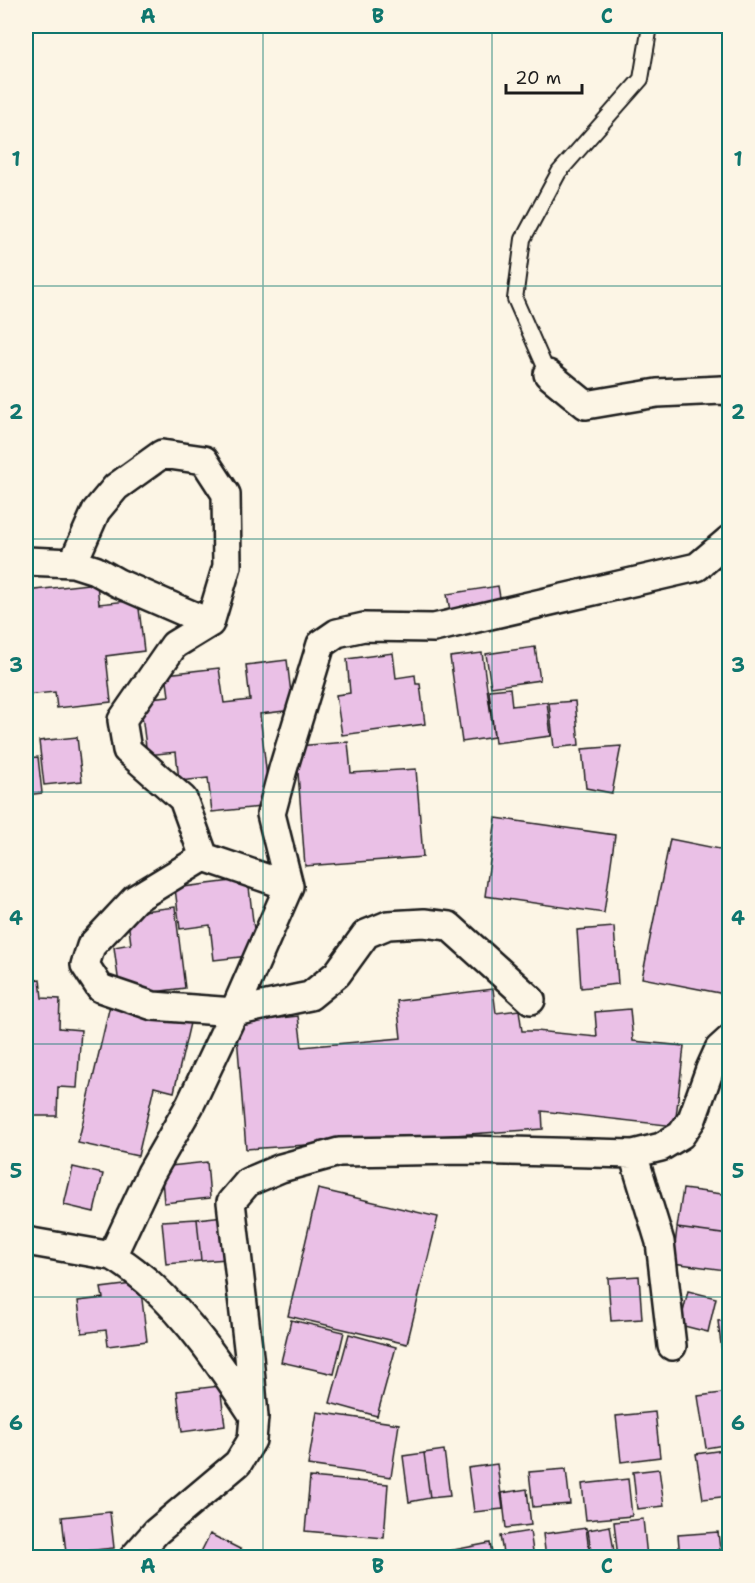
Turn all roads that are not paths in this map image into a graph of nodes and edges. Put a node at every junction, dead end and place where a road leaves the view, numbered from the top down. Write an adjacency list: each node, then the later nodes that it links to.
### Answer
1 (651, 26): 2 (lane)
2 (548, 374): 3 (street)
3 (729, 392)
4 (729, 539): 9 (street)
5 (26, 561): 6 (street)
6 (73, 563): 7 (street); 7 (street)
7 (210, 623): 8 (street)
8 (204, 857): 9 (street); 11 (street)
9 (289, 886): 11 (street)
10 (531, 1000): 11 (street)
11 (234, 1012): 15 (street)
12 (729, 1039): 13 (street)
13 (633, 1154): 16 (street); 17 (street)
14 (26, 1241): 15 (street)
15 (112, 1256): 17 (street)
16 (672, 1346)
17 (254, 1417): 18 (street)
18 (133, 1557)

